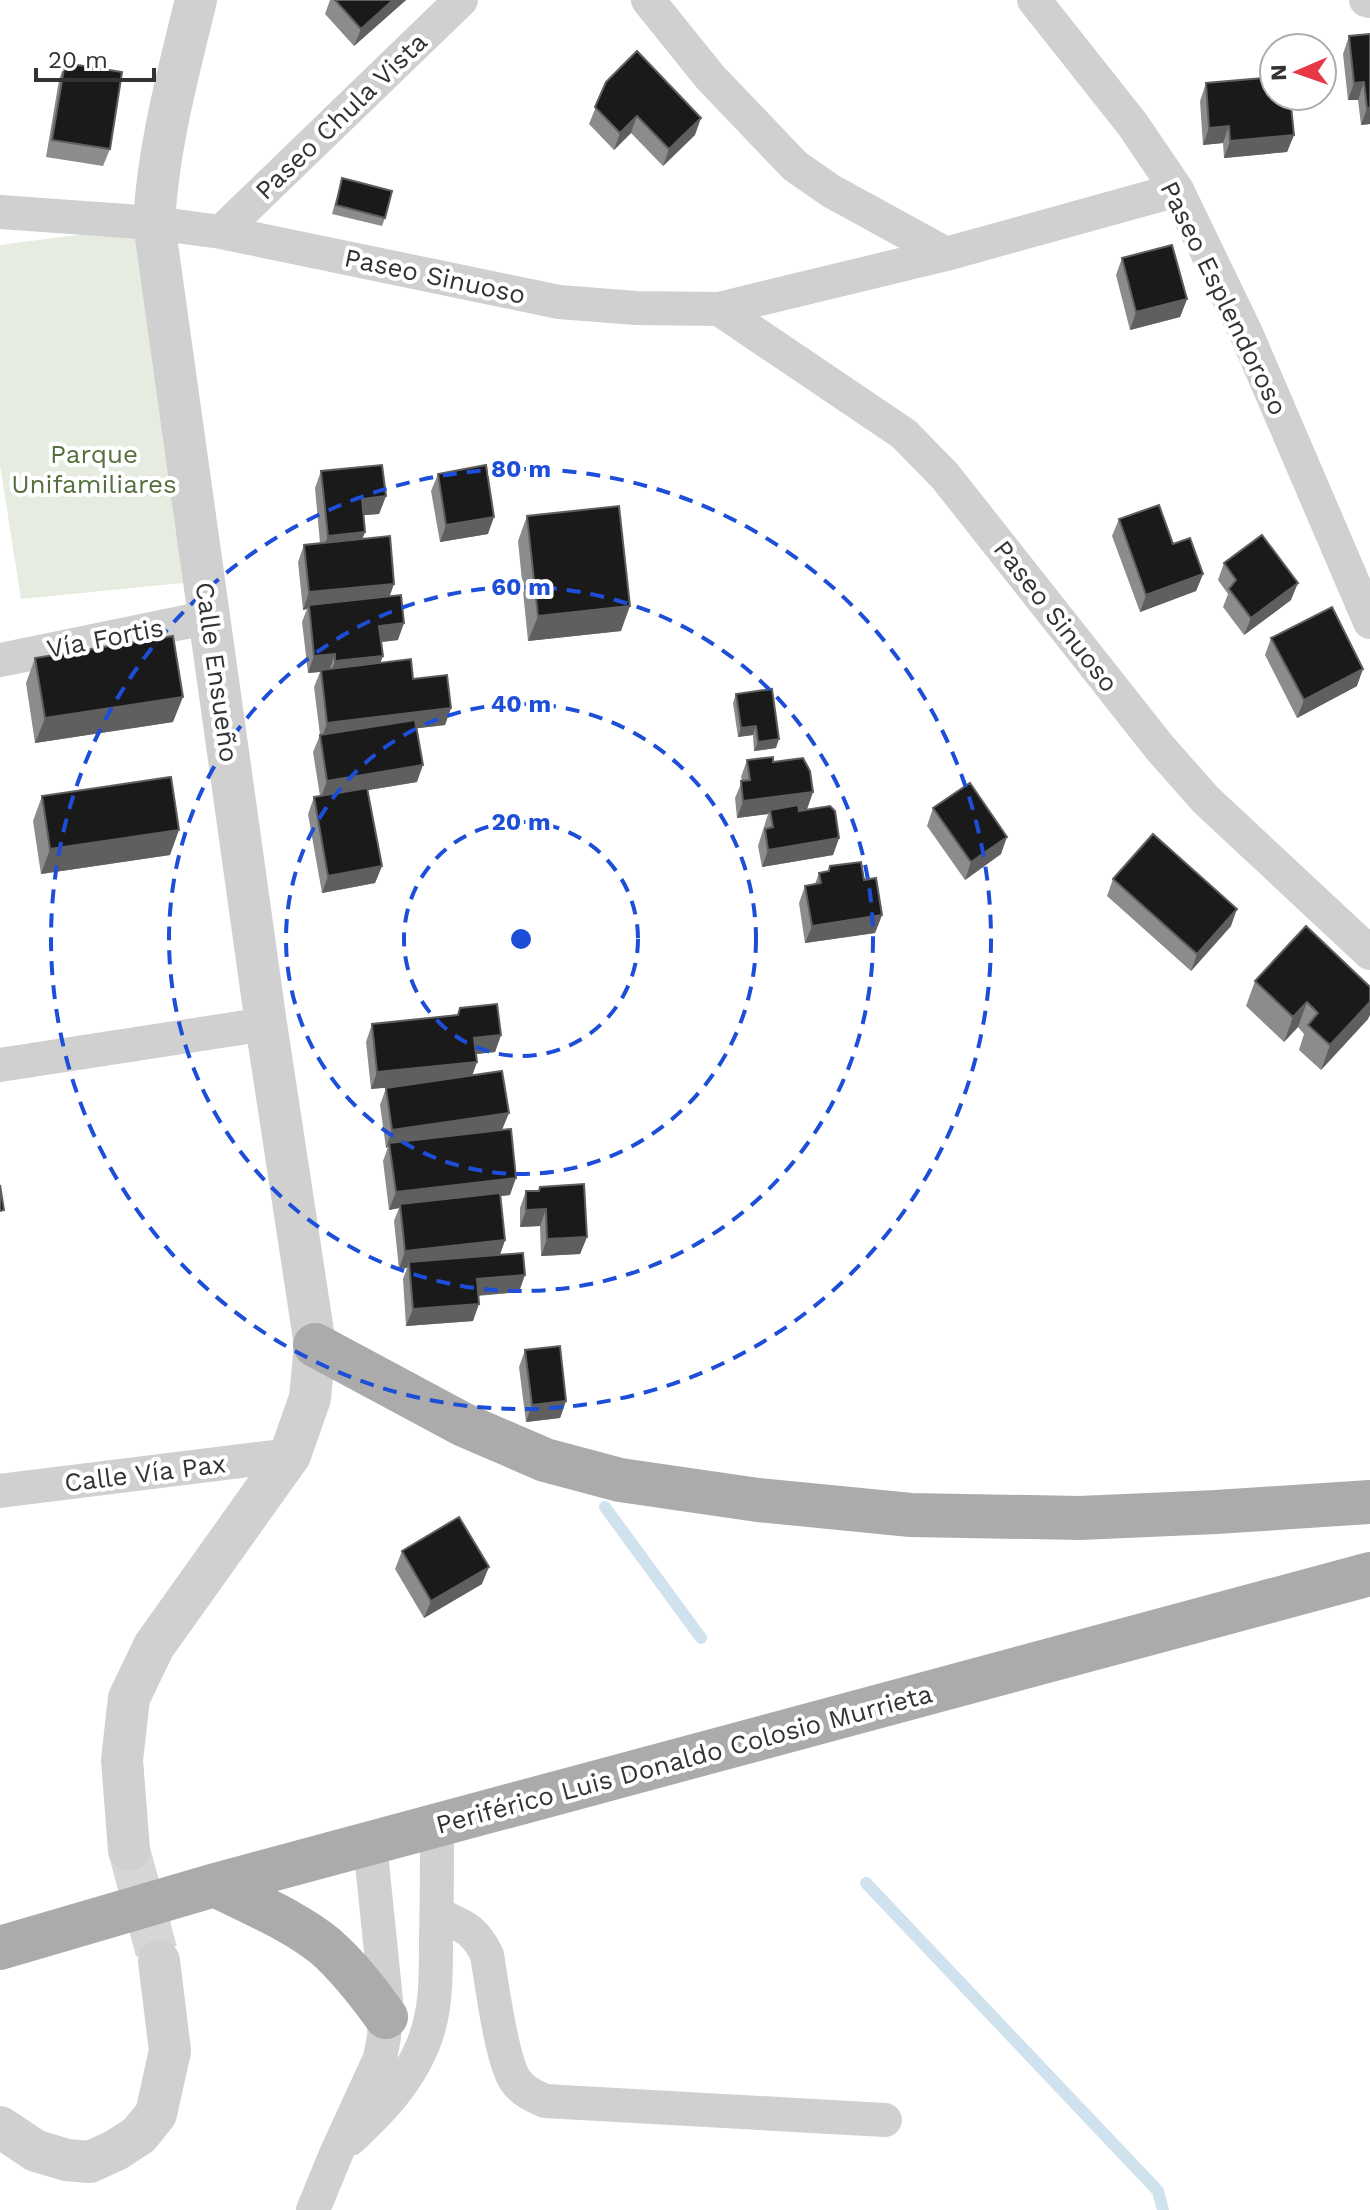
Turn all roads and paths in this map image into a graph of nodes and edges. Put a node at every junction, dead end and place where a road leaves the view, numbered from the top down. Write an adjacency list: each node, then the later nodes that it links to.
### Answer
1 (196, 0): 7 (street, Calle Ensueño)
2 (461, 0): 8 (street, Paseo Chula Vista)
3 (648, 0): 9 (street)
4 (1034, 0): 5 (street, Paseo Esplendoroso)
5 (1177, 190): 9 (street, Paseo Sinuoso); 12 (street, Paseo Esplendoroso)
6 (0, 212): 7 (street, Paseo Sinuoso)
7 (154, 223): 8 (street, Paseo Sinuoso); 11 (street, Calle Ensueño)
8 (221, 232): 10 (street, Paseo Sinuoso)
9 (946, 254): 10 (street, Paseo Sinuoso)
10 (719, 309): 14 (street, Paseo Sinuoso)
11 (210, 617): 13 (street, Vía Fortis); 15 (street, Calle Ensueño)
12 (1370, 622)
13 (0, 660)
14 (1370, 953)
15 (266, 1024): 16 (street); 17 (street, Calle Ensueño)
16 (0, 1065)
17 (315, 1345): 18 (street, Calle Ensueño); 20 (main road)
18 (290, 1455): 19 (street, Calle Vía Pax); 24 (street, Calle Ensueño)
19 (0, 1491)
20 (1370, 1502)
21 (1370, 1574): 22 (main road, Periférico Luis Donaldo Colosio Murrieta)
22 (437, 1826): 23 (main road, Periférico Luis Donaldo Colosio Murrieta); 26 (street)
23 (370, 1844): 25 (main road, Periférico Luis Donaldo Colosio Murrieta); 29 (street)
24 (129, 1850)
25 (215, 1885): 27 (main road, Periférico Luis Donaldo Colosio Murrieta); 29 (main road)
26 (437, 1914): 30 (street); 31 (street)
27 (7, 1952)
28 (159, 1961): 32 (street)
29 (383, 2038): 30 (street); 33 (street)
30 (402, 2084): 33 (street)
31 (885, 2120)
32 (0, 2127)
33 (336, 2154): 34 (street)
34 (313, 2210)

